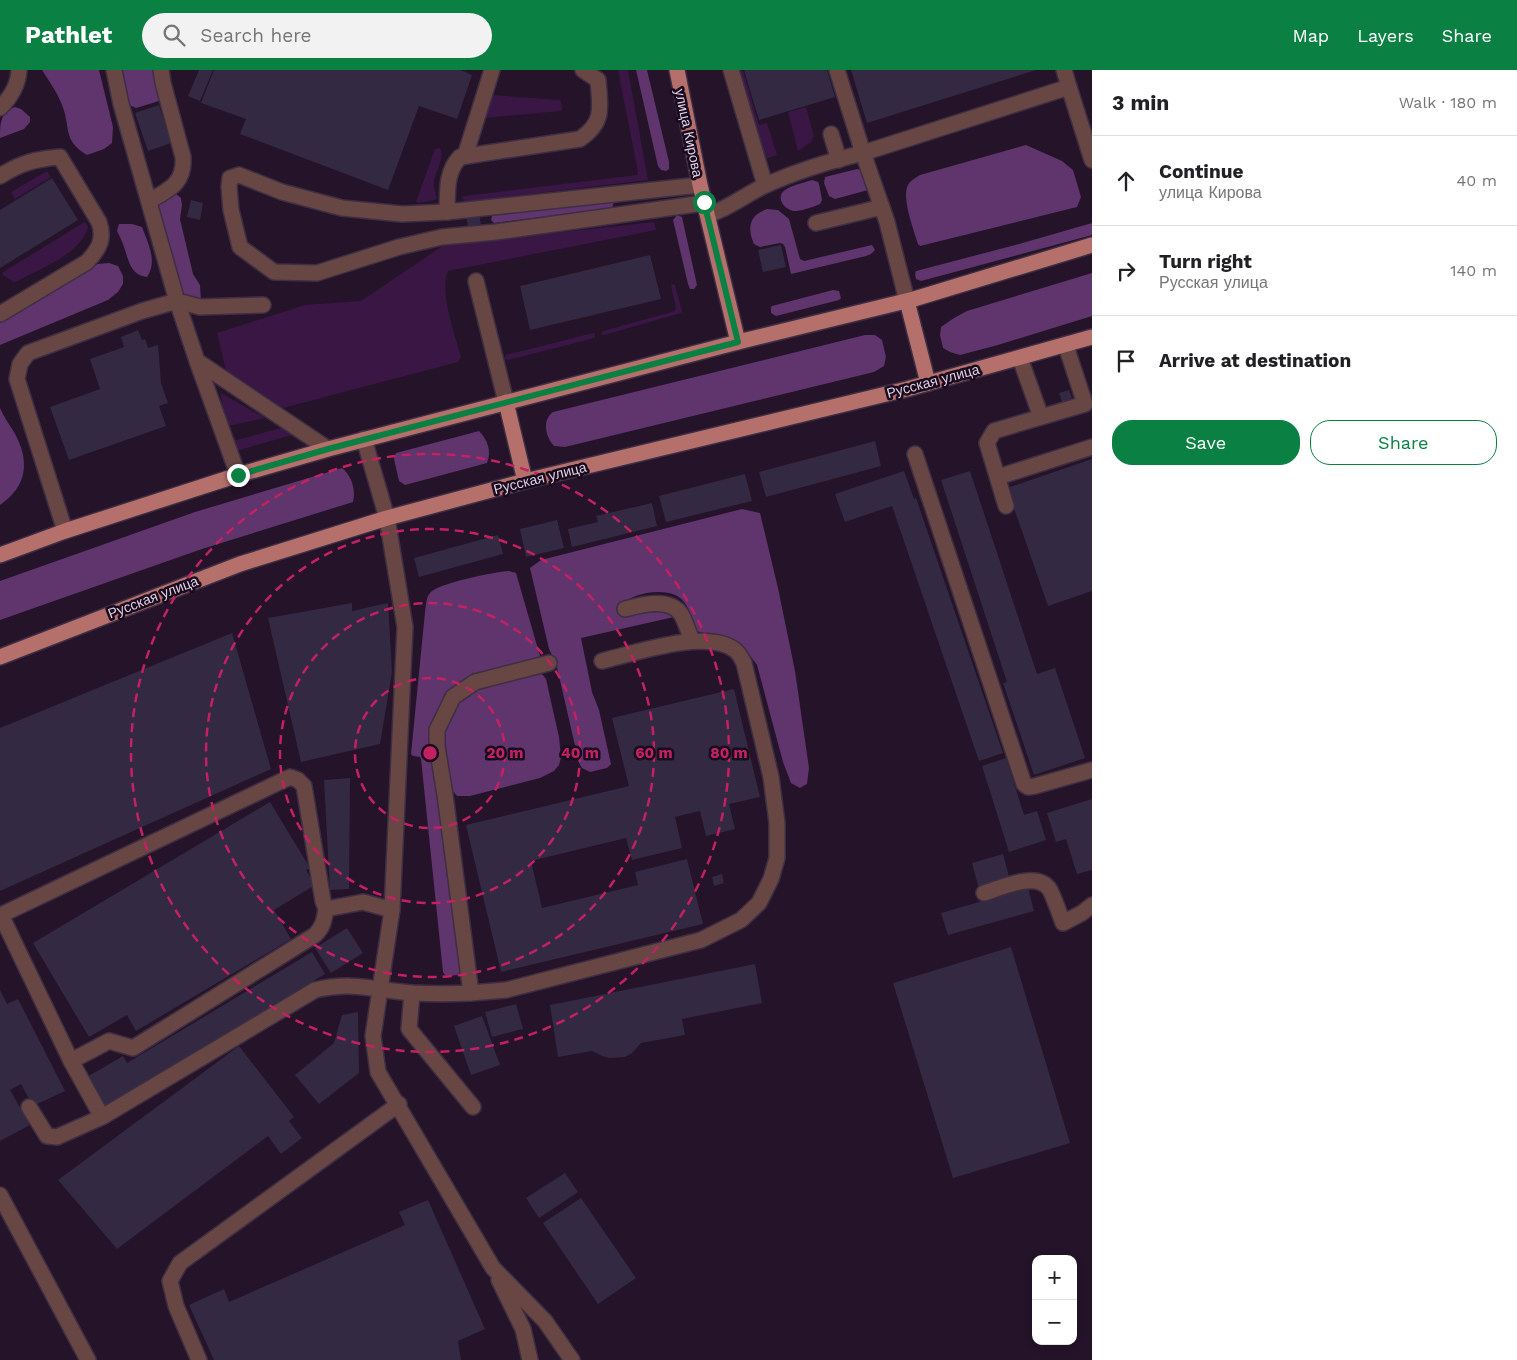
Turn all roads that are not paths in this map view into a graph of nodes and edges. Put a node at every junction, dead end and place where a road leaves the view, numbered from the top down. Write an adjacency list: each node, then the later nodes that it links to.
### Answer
1 (19, 70): 11 (street)
2 (114, 70): 20 (street)
3 (161, 70): 20 (street)
4 (492, 70): 14 (street)
5 (583, 70): 14 (street)
6 (677, 70): 18 (main road, улица Кирова)
7 (732, 70): 19 (street)
8 (836, 70): 13 (street)
9 (1064, 70): 10 (street)
10 (1070, 87): 13 (street); 16 (street)
11 (0, 108)
12 (831, 134): 15 (street)
13 (863, 153): 15 (street); 22 (street)
14 (465, 156): 23 (street)
15 (839, 160): 19 (street)
16 (1092, 160)
17 (0, 176): 30 (street)
18 (700, 185): 21 (main road, улица Кирова); 23 (street)
19 (765, 186): 21 (street)
20 (149, 201): 27 (street)
21 (706, 208): 23 (street); 32 (main road, улица Кирова)
22 (882, 208): 24 (street); 28 (street)
23 (447, 212)
24 (816, 223)
25 (1092, 245): 28 (main road)
26 (476, 282): 37 (street)
27 (177, 301): 29 (street); 35 (street); 49 (street)
28 (907, 301): 32 (main road); 36 (main road)
29 (263, 305)
30 (0, 314)
31 (1092, 337): 33 (main road, Русская улица)
32 (738, 342): 37 (main road)
33 (1066, 346): 34 (main road, Русская улица); 38 (street)
34 (1020, 358): 36 (main road, Русская улица); 39 (street)
35 (197, 361): 42 (street); 44 (street)
36 (928, 383): 46 (main road, Русская улица)
37 (506, 402): 40 (main road); 46 (main road)
38 (1089, 403): 39 (street)
39 (1041, 417): 45 (street)
40 (364, 439): 42 (main road); 48 (street)
41 (1092, 447): 45 (street)
42 (328, 449): 44 (main road)
43 (915, 454): 56 (street)
44 (238, 475): 49 (main road)
45 (998, 477): 47 (street)
46 (525, 481): 48 (main road, Русская улица)
47 (1006, 506)
48 (387, 518): 53 (main road, Русская улица); 60 (street)
49 (65, 531): 50 (main road)
50 (0, 556)
51 (625, 609): 52 (street)
52 (692, 640): 54 (street); 64 (street)
53 (0, 657)
54 (602, 661)
55 (549, 663): 64 (street)
56 (1092, 770)
57 (984, 893): 58 (street)
58 (1092, 905)
59 (326, 909): 60 (street); 61 (street); 65 (street)
60 (392, 910): 62 (street)
61 (0, 915): 65 (street)
62 (381, 989): 63 (street); 66 (street); 69 (street)
63 (412, 993): 64 (street); 68 (street)
64 (471, 993)
65 (71, 1060): 69 (street)
66 (399, 1104): 71 (street); 73 (street)
67 (29, 1107): 69 (street)
68 (473, 1107)
69 (102, 1117)
70 (0, 1195): 72 (street)
71 (493, 1268): 74 (street); 75 (street)
72 (88, 1360)
73 (199, 1360)
74 (530, 1360)
75 (572, 1360)

